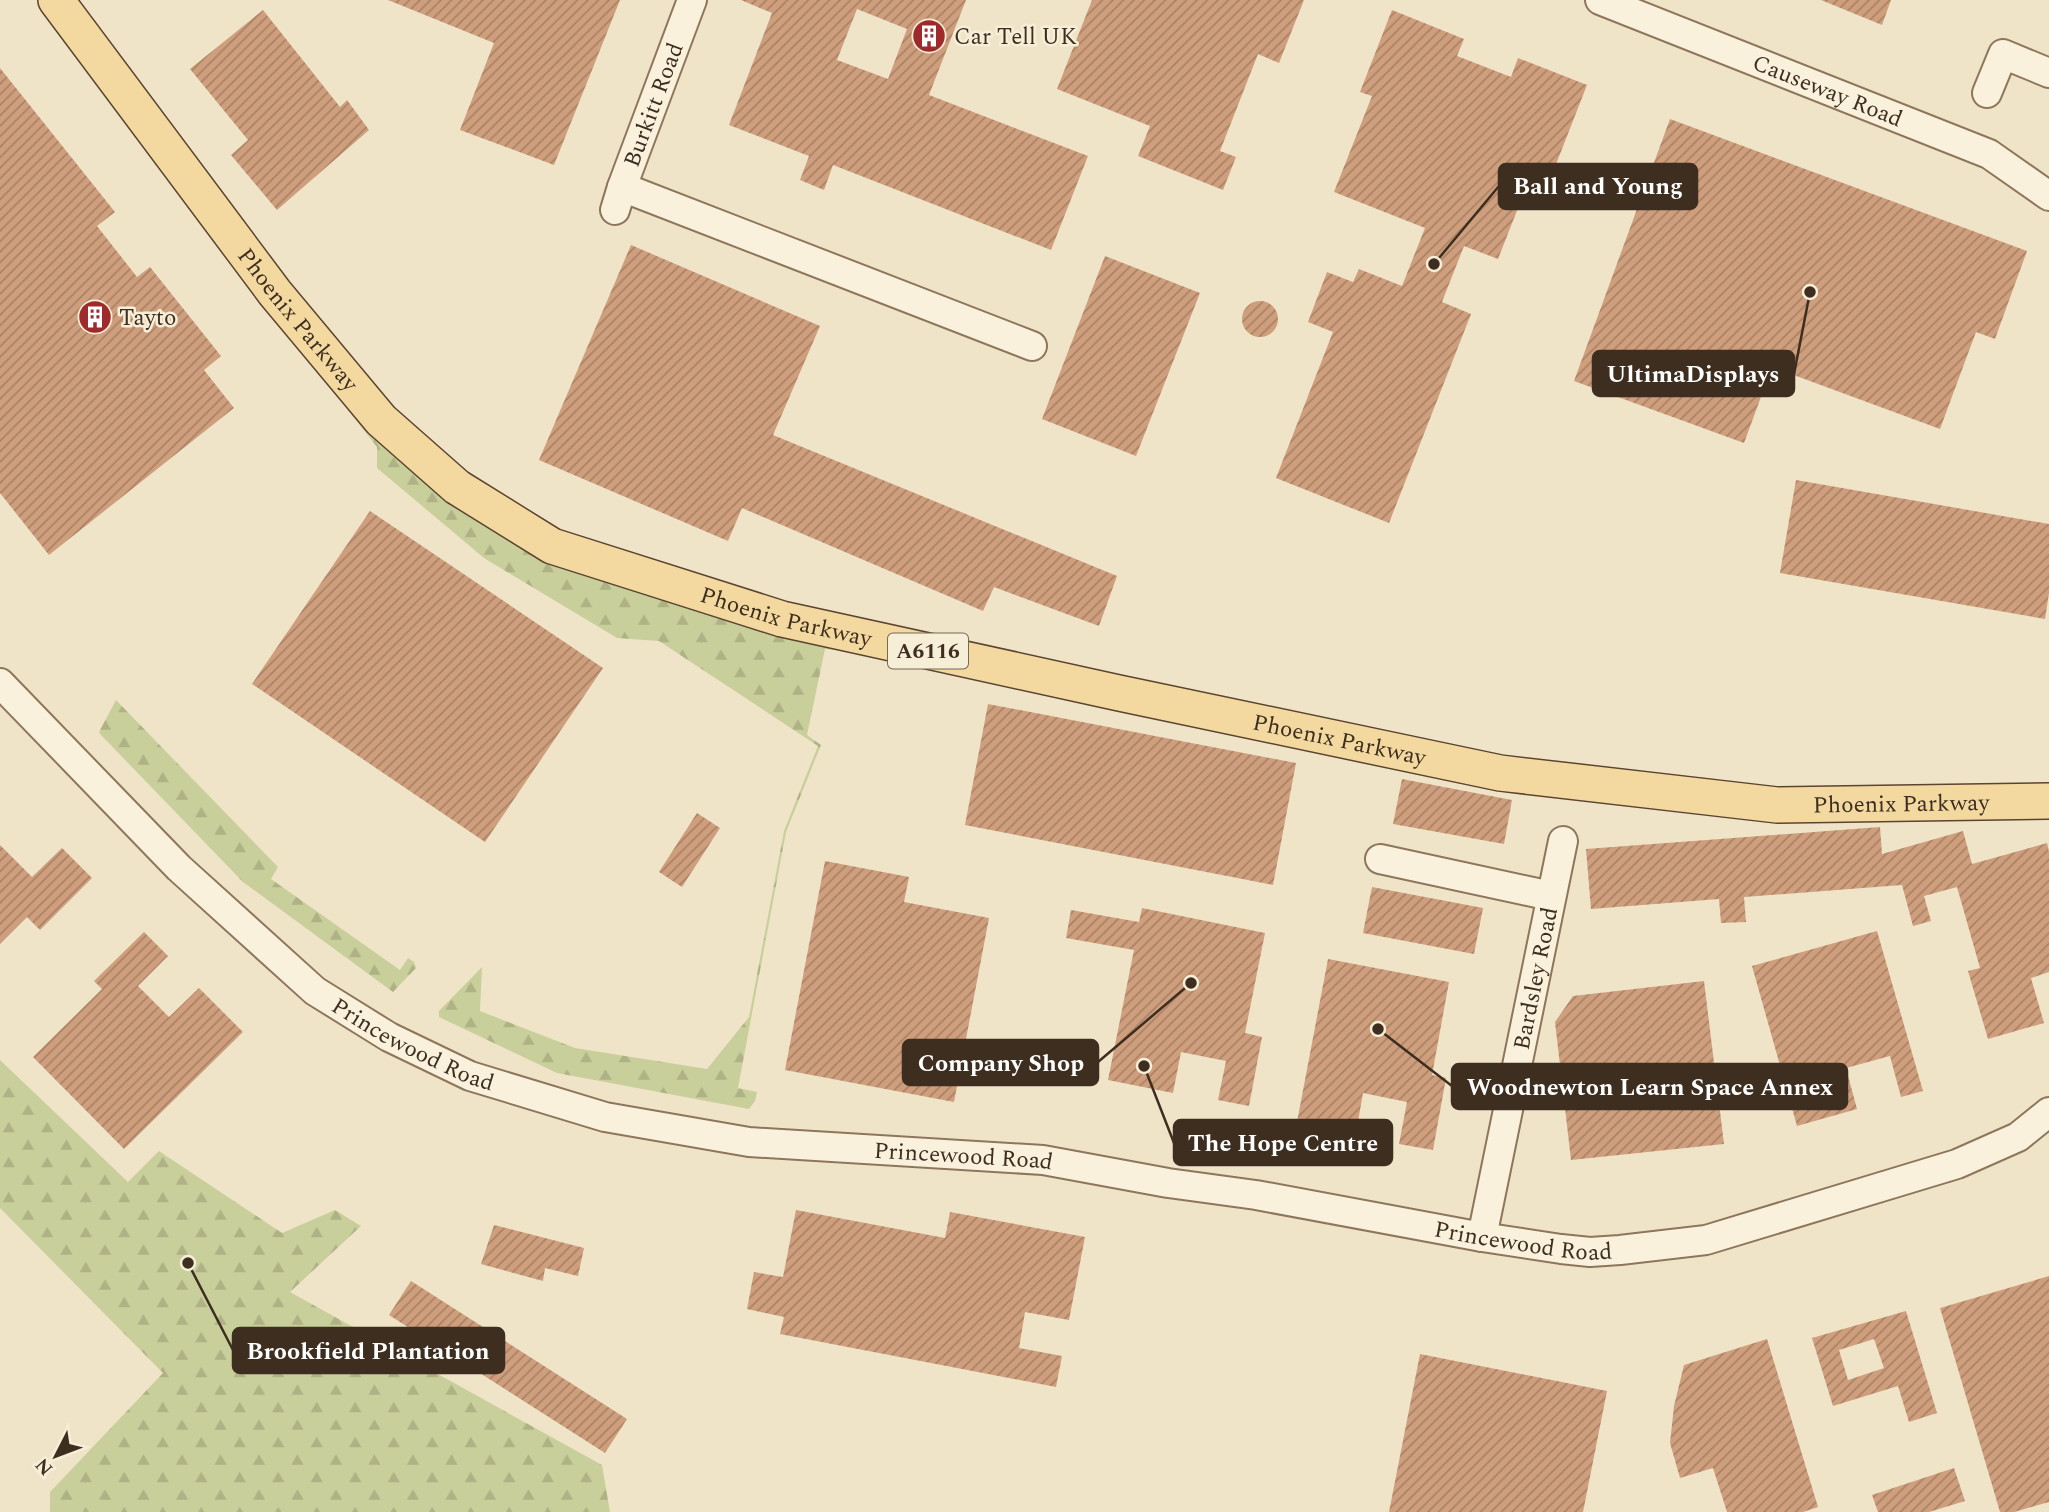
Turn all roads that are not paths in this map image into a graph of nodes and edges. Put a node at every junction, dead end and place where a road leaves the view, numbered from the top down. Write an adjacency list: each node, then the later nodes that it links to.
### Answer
1 (56, 0): 9 (main road, Phoenix Parkway / A6116)
2 (692, 0): 7 (street, Burkitt Road)
3 (1600, 0): 6 (street, Causeway Road)
4 (2049, 73): 5 (street)
5 (1987, 93)
6 (2049, 196)
7 (1032, 346)
8 (0, 684): 14 (street, Princewood Road)
9 (2049, 801)
10 (1563, 841): 12 (street, Bardsley Road)
11 (1380, 859): 12 (street)
12 (1551, 897): 14 (street, Bardsley Road)
13 (2049, 1112): 14 (street, Princewood Road)
14 (1482, 1237)

